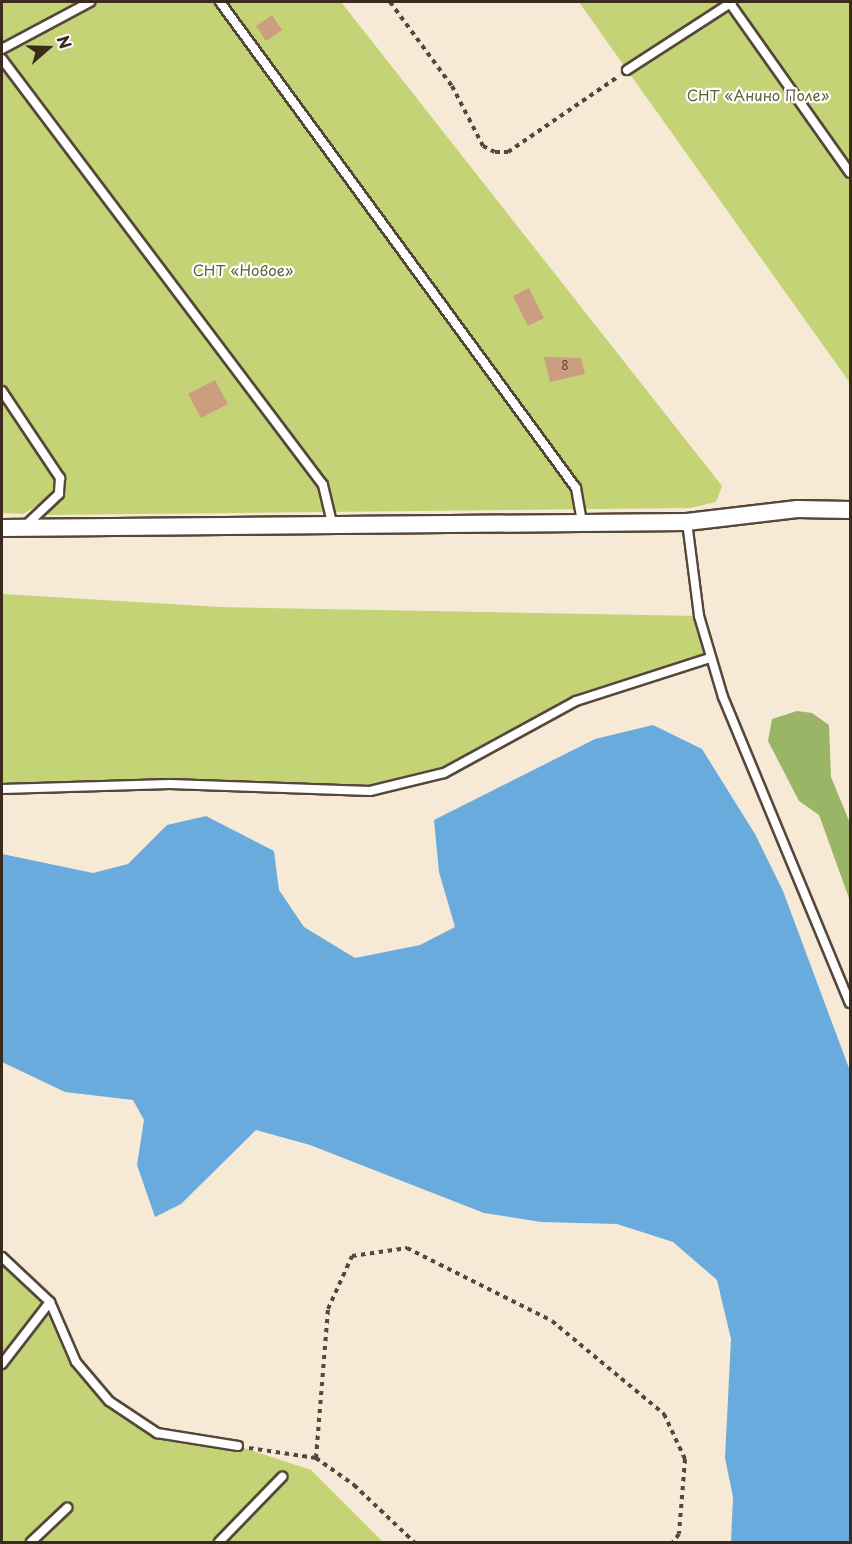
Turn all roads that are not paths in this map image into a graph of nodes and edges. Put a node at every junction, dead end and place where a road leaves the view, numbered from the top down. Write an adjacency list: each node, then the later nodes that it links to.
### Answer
1 (90, 2): 4 (lane)
2 (220, 2): 11 (lane)
3 (730, 2): 6 (lane); 7 (lane)
4 (2, 49)
5 (2, 59): 12 (lane)
6 (627, 70)
7 (850, 174)
8 (2, 391): 14 (lane)
9 (850, 510): 10 (street)
10 (687, 522): 11 (street); 15 (lane)
11 (582, 524): 12 (street)
12 (333, 527): 14 (street)
13 (2, 528): 14 (street)
14 (22, 528)
15 (710, 658): 16 (lane); 17 (lane)
16 (2, 789)
17 (850, 1004)
18 (2, 1257): 19 (lane)
19 (50, 1302): 20 (lane); 21 (lane)
20 (2, 1364)
21 (238, 1446)
22 (282, 1477): 25 (lane)
23 (67, 1508): 24 (lane)
24 (31, 1542)
25 (219, 1542)

